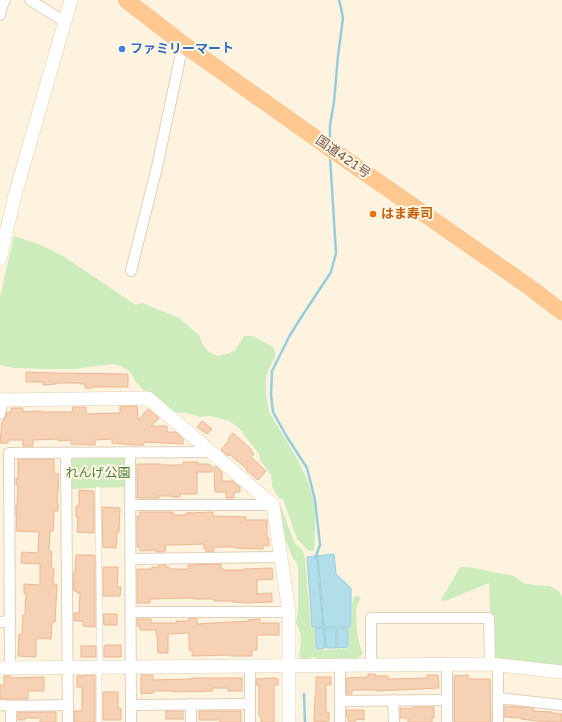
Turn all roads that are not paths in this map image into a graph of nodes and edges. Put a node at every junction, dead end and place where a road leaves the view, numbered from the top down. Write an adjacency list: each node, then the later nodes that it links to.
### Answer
1 (5, 0): 5 (street)
2 (30, 0): 6 (street)
3 (71, 0): 6 (street)
4 (126, 0): 7 (highway, 国道421号)
5 (0, 15)
6 (65, 22): 8 (street)
7 (184, 44): 9 (street); 10 (highway, 国道421号)
8 (0, 259)
9 (131, 271)
10 (562, 312)
11 (2, 400): 12 (street); 14 (street)
12 (0, 414)
13 (130, 452): 14 (street); 16 (street); 18 (street)
14 (210, 452): 19 (street)
15 (4, 453): 16 (street); 24 (street)
16 (66, 453): 33 (street)
17 (98, 490): 34 (lane)
18 (130, 505): 19 (street); 21 (street)
19 (273, 505): 20 (street)
20 (281, 557): 21 (street); 23 (street)
21 (131, 559): 22 (street)
22 (131, 612): 23 (street); 31 (street)
23 (289, 612): 28 (street)
24 (5, 622): 32 (street)
25 (447, 665): 26 (street); 30 (street); 38 (street)
26 (494, 665): 30 (street); 35 (street); 36 (street)
27 (250, 666): 28 (street); 31 (street); 41 (street)
28 (289, 666): 29 (street); 53 (street)
29 (340, 666): 30 (street); 39 (street)
30 (371, 666)
31 (132, 667): 34 (street); 43 (street)
32 (5, 668): 33 (street)
33 (67, 668): 34 (street); 42 (street)
34 (99, 671): 49 (lane)
35 (562, 672)
36 (498, 698): 44 (street); 57 (street)
37 (393, 700): 38 (street); 39 (street); 55 (street)
38 (447, 700): 56 (street)
39 (340, 701): 54 (street)
40 (191, 704): 41 (street); 43 (street); 51 (street)
41 (250, 704): 52 (street)
42 (68, 705): 46 (street); 48 (street)
43 (131, 705): 50 (street)
44 (562, 705)
45 (0, 706): 46 (street)
46 (11, 706): 47 (street)
47 (11, 722)
48 (68, 722)
49 (99, 722)
50 (131, 722)
51 (191, 722)
52 (250, 722)
53 (289, 722)
54 (340, 722)
55 (394, 722)
56 (447, 722)
57 (498, 722)

